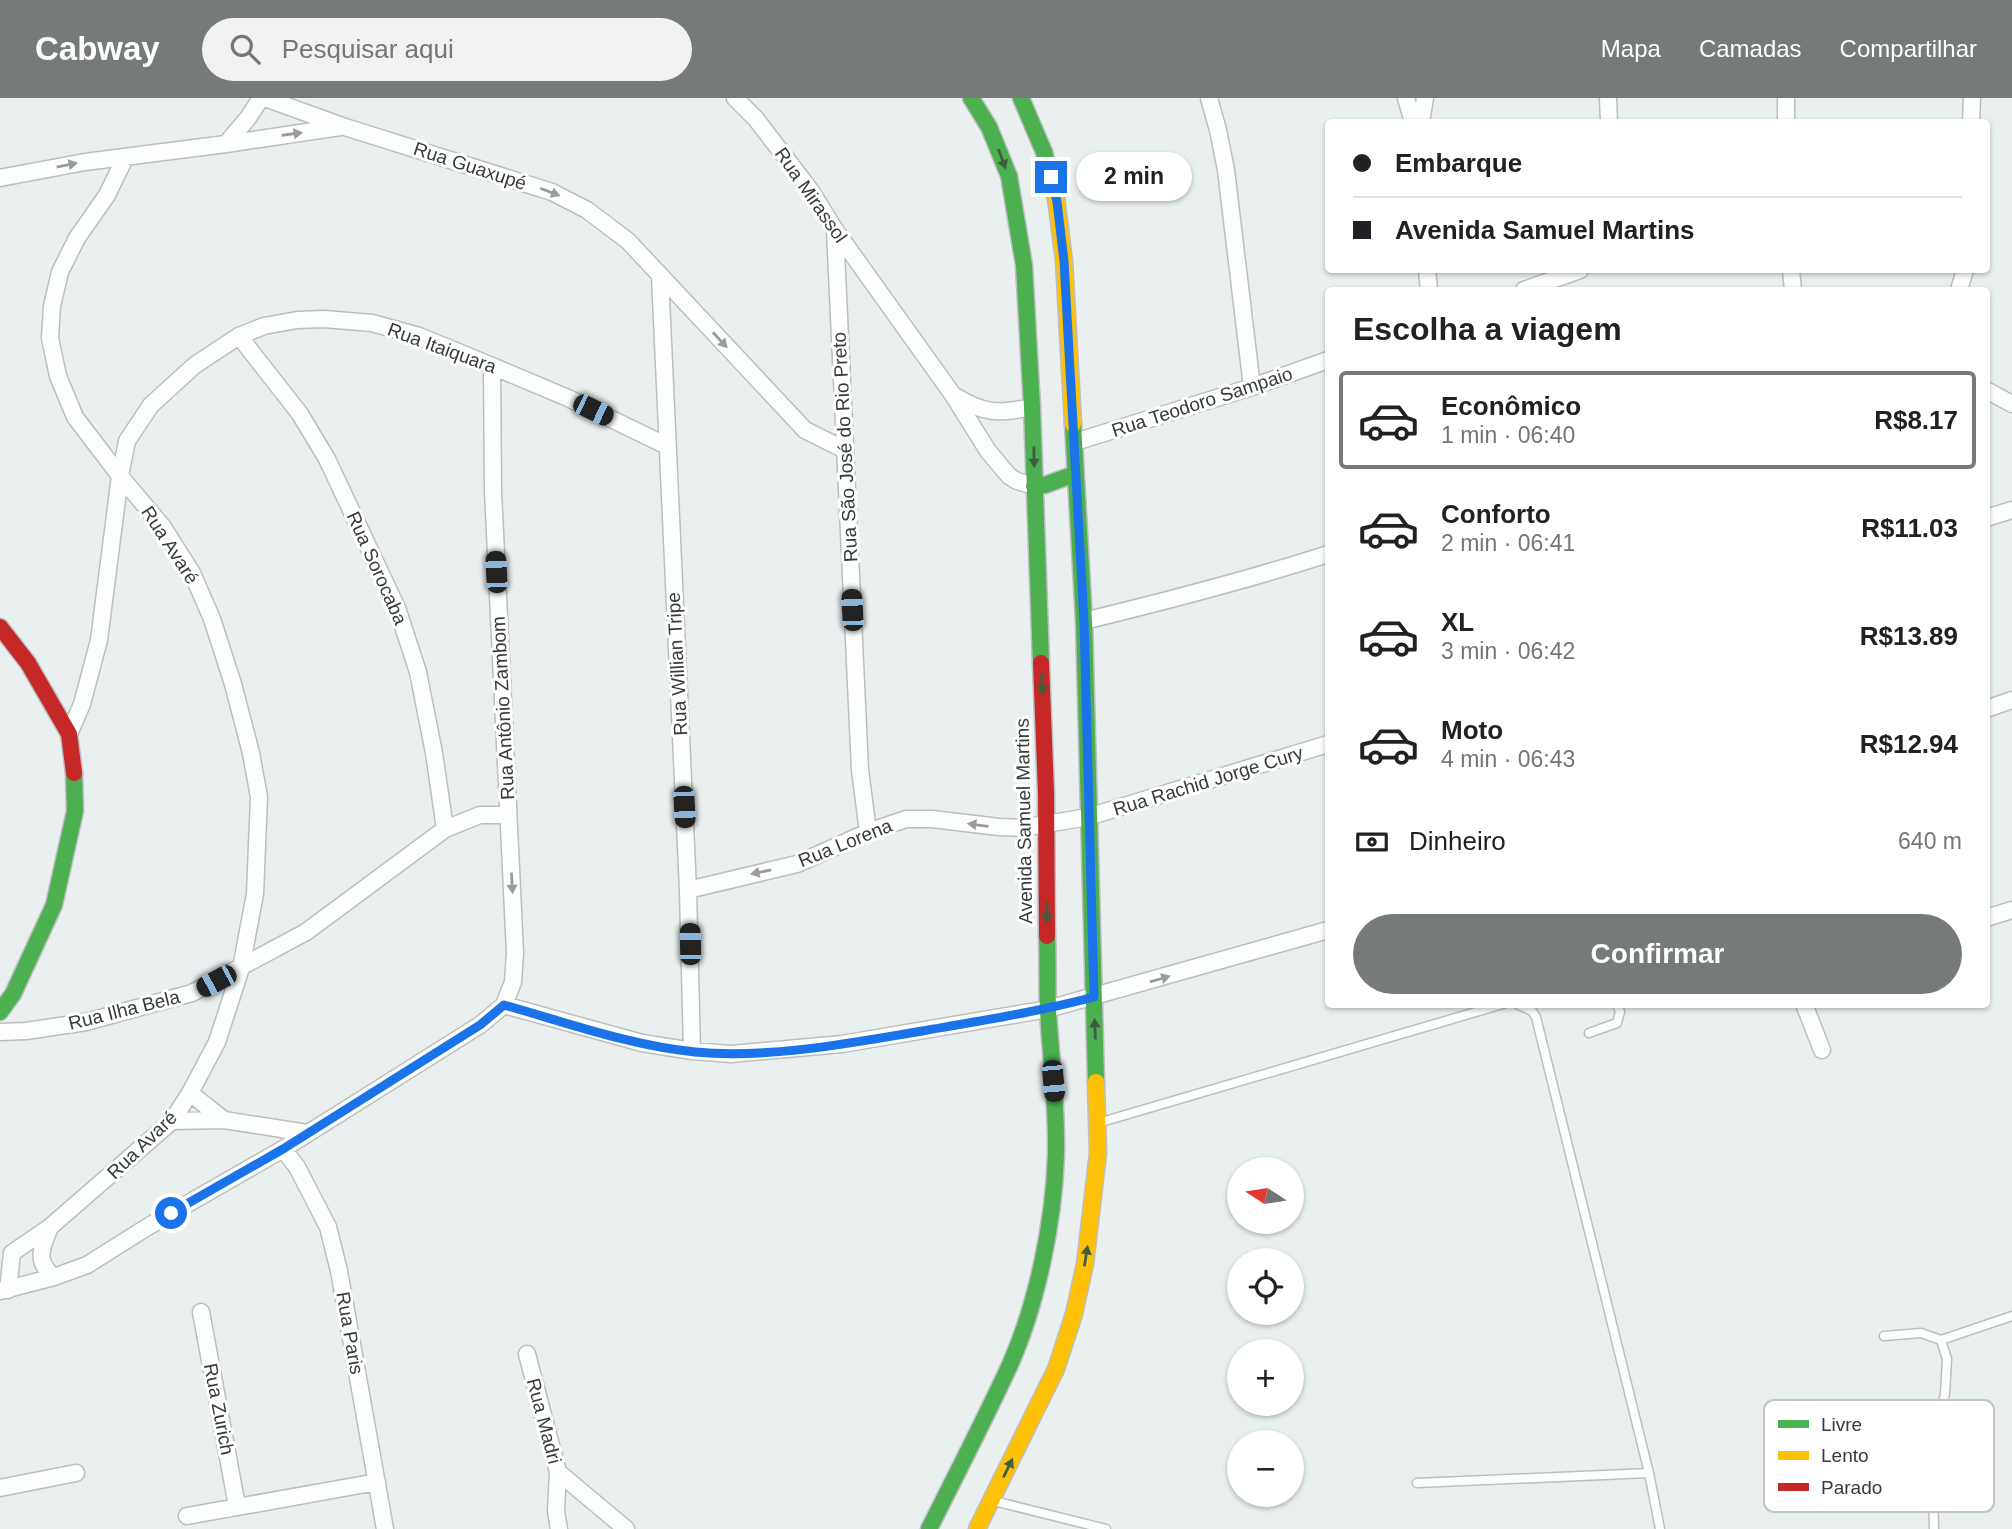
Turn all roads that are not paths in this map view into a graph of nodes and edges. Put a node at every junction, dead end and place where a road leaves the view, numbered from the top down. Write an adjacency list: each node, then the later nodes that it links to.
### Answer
1 (263, 98): 16 (street); 17 (street)
2 (735, 98): 20 (street, Rua Mirassol)
3 (971, 98): 32 (main road, Avenida Samuel Martins, one-way to 32)
4 (1021, 98): 31 (main road)
5 (1209, 98): 27 (street)
6 (1406, 98): 11 (street)
7 (1425, 98): 12 (street)
8 (1608, 98): 13 (street)
9 (1786, 98): 14 (street)
10 (1972, 98): 15 (street)
11 (1411, 119)
12 (1422, 119)
13 (1609, 119)
14 (1786, 119)
15 (1971, 119)
16 (345, 127): 17 (street, Rua Guaxupé, one-way to 16); 22 (street, Rua Guaxupé, one-way to 22)
17 (226, 144): 18 (street, Rua Guaxupé)
18 (125, 158): 19 (street, Rua Guaxupé, one-way to 18); 37 (street, Rua Avaré)
19 (0, 178)
20 (835, 230): 29 (street, Rua Mirassol); 35 (street, Rua São José do Rio Preto)
21 (1572, 273): 23 (street)
22 (660, 276): 34 (street, Rua Willian Tripe); 35 (street, Rua Guaxupé, one-way to 35)
23 (1532, 287)
24 (239, 336): 26 (street, Rua Itaiquara); 37 (street, Rua Itaiquara); 51 (street, Rua Sorocaba)
25 (1325, 361): 27 (street, Rua Teodoro Sampaio)
26 (492, 366): 34 (street, Rua Itaiquara); 48 (street, Rua Antônio Zambom)
27 (1252, 387): 33 (street, Rua Teodoro Sampaio)
28 (1990, 392): 30 (street)
29 (953, 395): 32 (street); 38 (street, Rua Mirassol)
30 (2012, 404)
31 (1072, 405): 32 (main road); 33 (main road)
32 (1043, 406): 38 (main road, Avenida Samuel Martins, one-way to 38)
33 (1074, 442): 36 (main road)
34 (667, 446): 53 (street, Rua Willian Tripe)
35 (845, 450): 52 (street, Rua São José do Rio Preto)
36 (1075, 474): 38 (main road); 42 (main road)
37 (120, 477): 46 (street, Rua Itaiquara); 57 (street, Rua Avaré)
38 (1034, 486): 50 (main road, Avenida Samuel Martins, one-way to 50)
39 (2012, 510): 40 (street)
40 (1990, 517)
41 (1325, 555): 42 (street)
42 (1084, 621): 49 (main road)
43 (0, 627): 46 (main road)
44 (2012, 700): 45 (street)
45 (1990, 708)
46 (69, 734): 65 (main road)
47 (1325, 745): 49 (street, Rua Rachid Jorge Cury)
48 (508, 815): 51 (street); 59 (street, Rua Antônio Zambom, one-way to 59)
49 (1088, 817): 50 (street, Rua Rachid Jorge Cury); 58 (main road)
50 (1046, 825): 52 (street, Rua Lorena, one-way to 52); 64 (main road, Avenida Samuel Martins, one-way to 64)
51 (446, 829): 57 (street)
52 (868, 832): 53 (street, Rua Lorena, one-way to 53)
53 (688, 890): 69 (street, Rua Willian Tripe)
54 (2012, 910): 55 (street)
55 (1990, 917)
56 (1325, 931): 58 (street, one-way to 56)
57 (241, 968): 66 (street, Rua Ilha Bela); 70 (street, Rua Avaré)
58 (1094, 997): 64 (street); 73 (main road, one-way to 58)
59 (504, 1005): 69 (street); 74 (street)
60 (1489, 1008): 73 (lane)
61 (1526, 1008): 88 (lane)
62 (1619, 1008): 67 (lane)
63 (1806, 1008): 68 (street)
64 (1048, 1009): 69 (street); 98 (main road, Avenida Samuel Martins)
65 (0, 1012)
66 (0, 1032)
67 (1589, 1033)
68 (1822, 1050)
69 (692, 1051)
70 (190, 1093): 71 (street); 72 (street, Rua Avaré)
71 (224, 1120): 72 (street); 74 (street)
72 (172, 1122): 76 (street, Rua Avaré)
73 (1098, 1123): 92 (main road, one-way to 73)
74 (307, 1133): 75 (street)
75 (283, 1149): 78 (street); 89 (street, Rua Paris)
76 (50, 1227): 77 (street, Rua Avaré); 78 (street)
77 (6, 1258): 79 (street, Rua Avaré)
78 (54, 1277): 79 (street)
79 (4, 1291)
80 (201, 1312): 93 (street, Rua Zurich)
81 (2012, 1316): 83 (lane)
82 (1884, 1336): 83 (lane)
83 (1941, 1340): 85 (lane)
84 (527, 1354): 86 (street, Rua Madri)
85 (1943, 1400)
86 (558, 1472): 96 (street, Rua Madri); 97 (street)
87 (76, 1473): 91 (street)
88 (1649, 1473): 90 (lane); 101 (lane)
89 (376, 1482): 93 (street); 95 (street, Rua Paris)
90 (1417, 1483)
91 (0, 1488)
92 (992, 1501): 99 (main road); 100 (lane)
93 (237, 1506): 94 (street)
94 (187, 1517)
95 (385, 1529)
96 (559, 1529)
97 (626, 1529)
98 (929, 1529)
99 (977, 1529)
100 (1106, 1529)
101 (1660, 1529)

